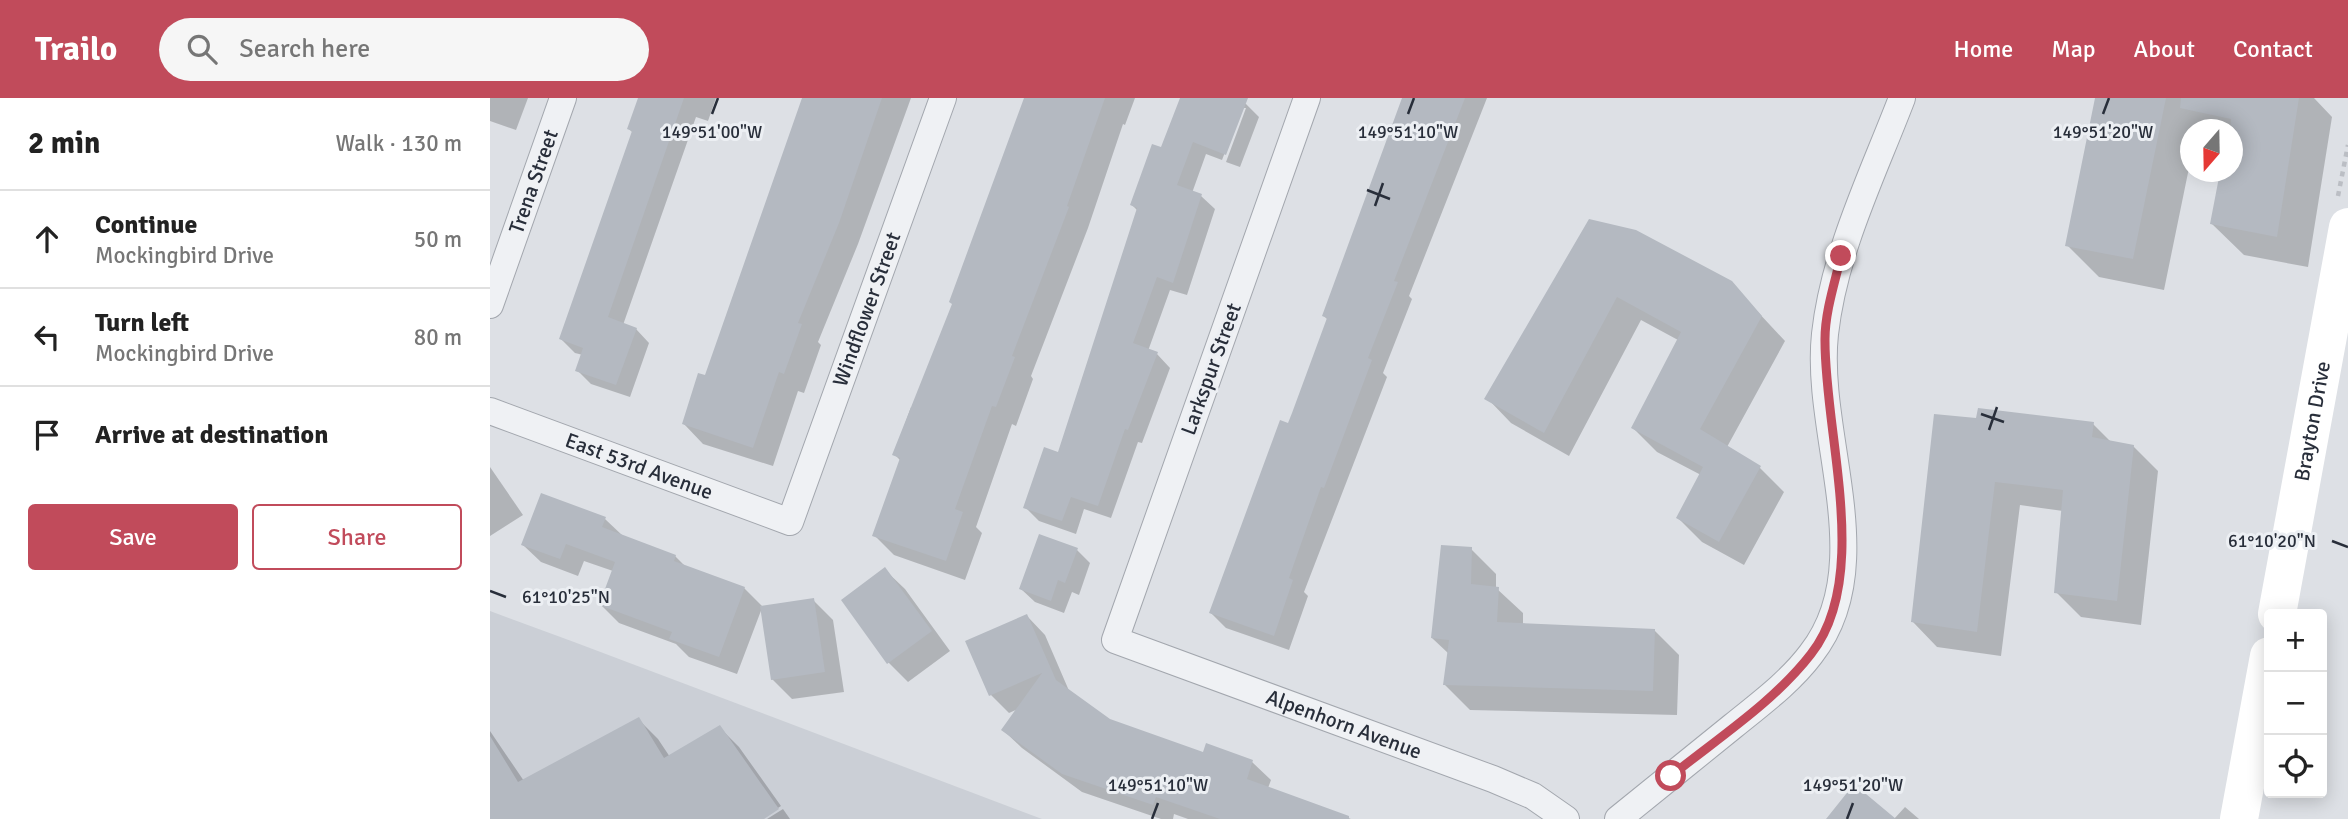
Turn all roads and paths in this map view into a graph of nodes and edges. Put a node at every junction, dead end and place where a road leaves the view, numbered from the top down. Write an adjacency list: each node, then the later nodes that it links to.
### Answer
1 (563, 98): 6 (street, Trena Street)
2 (943, 98): 8 (street, Windflower Street)
3 (1307, 98): 10 (street, Larkspur Street)
4 (1902, 98): 13 (street)
5 (2348, 227): 9 (main road, Brayton Drive)
6 (490, 305)
7 (490, 411): 8 (street, East 53rd Avenue)
8 (790, 522)
9 (2278, 609)
10 (1115, 640): 12 (street, Alpenhorn Avenue)
11 (2266, 672): 14 (main road)
12 (1566, 819)
13 (1618, 819)
14 (2239, 819)

